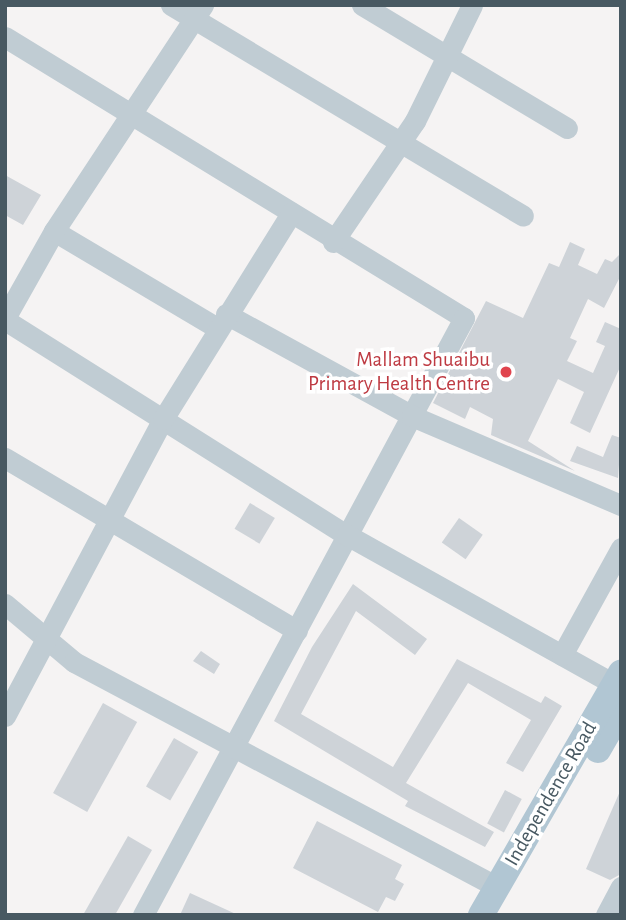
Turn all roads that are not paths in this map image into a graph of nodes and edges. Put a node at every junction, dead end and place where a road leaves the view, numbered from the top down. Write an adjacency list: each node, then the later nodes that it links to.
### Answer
1 (171, 5): 4 (street)
2 (362, 5): 6 (street)
3 (472, 5): 6 (street)
4 (200, 12): 7 (street); 9 (street)
5 (5, 37): 7 (street)
6 (445, 60): 8 (street); 9 (street)
7 (135, 112): 10 (street); 12 (street)
8 (567, 128)
9 (399, 144): 11 (street); 13 (street)
10 (291, 213): 13 (street); 15 (street)
11 (523, 216)
12 (54, 231): 14 (street); 15 (street)
13 (333, 242): 16 (street)
14 (5, 319): 17 (street)
15 (221, 320): 16 (street); 17 (street)
16 (412, 416): 19 (street); 21 (street)
17 (163, 419): 20 (street); 21 (street)
18 (5, 458): 20 (street)
19 (621, 505)
20 (108, 521): 24 (street); 25 (street)
21 (347, 535): 24 (street); 26 (street)
22 (621, 548): 26 (street)
23 (5, 604): 25 (street)
24 (297, 631): 30 (street)
25 (49, 639): 29 (street); 30 (street)
26 (562, 655): 27 (street)
27 (619, 682): 31 (main road, Independence Road)
28 (621, 710): 35 (main road, Independence Road)
29 (5, 716)
30 (235, 748): 31 (street); 33 (street)
31 (497, 887): 34 (main road, Independence Road)
32 (621, 887): 36 (street)
33 (143, 915)
34 (481, 915)
35 (502, 915)
36 (606, 915)

